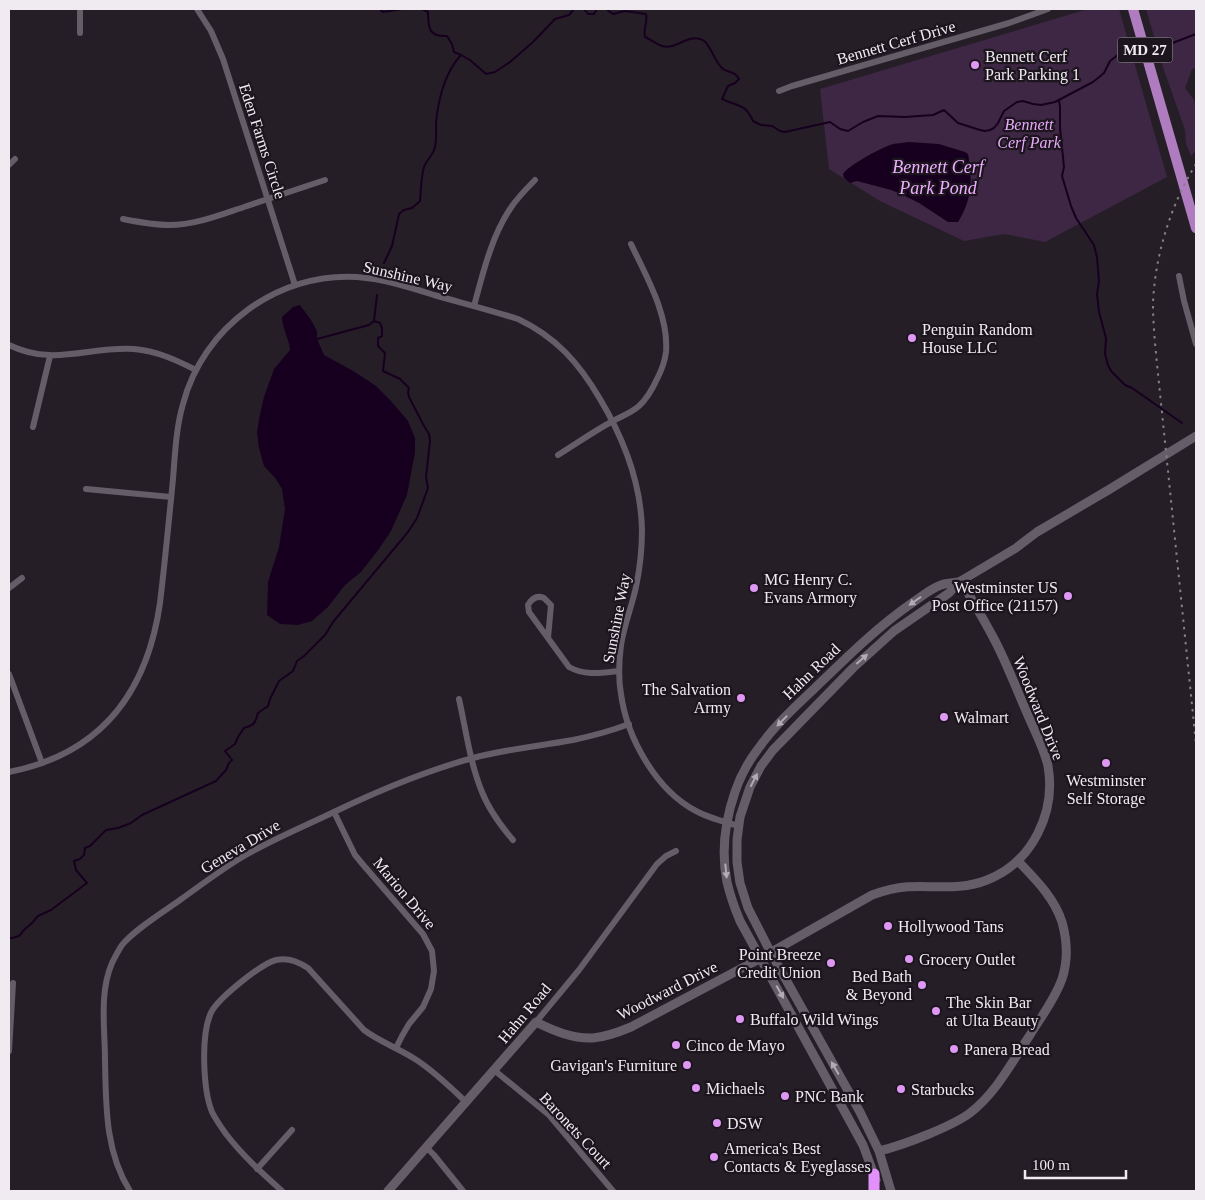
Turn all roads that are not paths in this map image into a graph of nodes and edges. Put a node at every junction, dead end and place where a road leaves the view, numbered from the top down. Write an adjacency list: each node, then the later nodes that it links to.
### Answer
1 (80, 9): 5 (street)
2 (197, 9): 11 (street, Eden Farms Circle)
3 (1048, 9): 6 (street, Bennett Cerf Drive)
4 (1133, 9): 13 (main road, MD 27)
5 (80, 33)
6 (779, 91)
7 (16, 159): 8 (street)
8 (9, 165)
9 (325, 180): 11 (street)
10 (536, 180): 17 (street)
11 (268, 200): 12 (street); 16 (street, Eden Farms Circle)
12 (123, 219)
13 (1196, 228)
14 (631, 244): 22 (street)
15 (1179, 276): 18 (street)
16 (295, 285): 17 (street, Sunshine Way); 21 (street, Sunshine Way)
17 (474, 306): 22 (street, Sunshine Way)
18 (1196, 344)
19 (9, 346): 20 (street)
20 (50, 356): 21 (street); 23 (street)
21 (196, 370): 27 (street, Sunshine Way)
22 (613, 421): 25 (street); 32 (street, Sunshine Way)
23 (33, 427)
24 (1196, 436): 29 (main road, Hahn Road)
25 (558, 455)
26 (86, 489): 27 (street)
27 (171, 497): 37 (street, Sunshine Way)
28 (22, 578): 30 (street)
29 (960, 582): 40 (main road, Hahn Road, one-way to 40); 41 (main road, Hahn Road, one-way to 29); 44 (main road, Woodward Drive)
30 (9, 588)
31 (548, 638): 31 (street); 32 (street)
32 (619, 671): 35 (street, Sunshine Way)
33 (9, 674): 37 (street)
34 (460, 699): 36 (street)
35 (628, 724): 36 (street, Geneva Drive); 40 (street, Sunshine Way)
36 (472, 758): 39 (street, Geneva Drive); 42 (street)
37 (42, 763): 38 (street, Sunshine Way)
38 (9, 772)
39 (334, 812): 49 (street, Marion Drive); 58 (street, Geneva Drive)
40 (726, 822): 41 (street, Sunshine Way); 46 (main road, Hahn Road, one-way to 46)
41 (739, 826): 45 (main road, Hahn Road)
42 (514, 840)
43 (676, 851): 48 (street, Hahn Road)
44 (1018, 861): 45 (main road, Woodward Drive); 55 (main road)
45 (771, 953): 46 (main road, Woodward Drive); 55 (main road, Hahn Road, one-way to 45)
46 (761, 958): 48 (main road, Woodward Drive); 57 (main road, Hahn Road, one-way to 57)
47 (12, 983): 50 (street)
48 (536, 1022): 51 (main road, Hahn Road)
49 (396, 1048): 52 (street); 56 (street)
50 (9, 1051)
51 (494, 1070): 52 (main road, Hahn Road); 62 (street, Baronets Court)
52 (466, 1102): 54 (main road, Hahn Road)
53 (292, 1130): 56 (street)
54 (427, 1148): 60 (main road, Hahn Road); 61 (street)
55 (879, 1151): 65 (main road, Hahn Road)
56 (257, 1169): 59 (street)
57 (874, 1174): 63 (highway); 64 (main road, Hahn Road)
58 (130, 1191)
59 (282, 1191)
60 (388, 1191)
61 (463, 1191)
62 (613, 1191)
63 (874, 1191)
64 (879, 1191)
65 (892, 1191)

